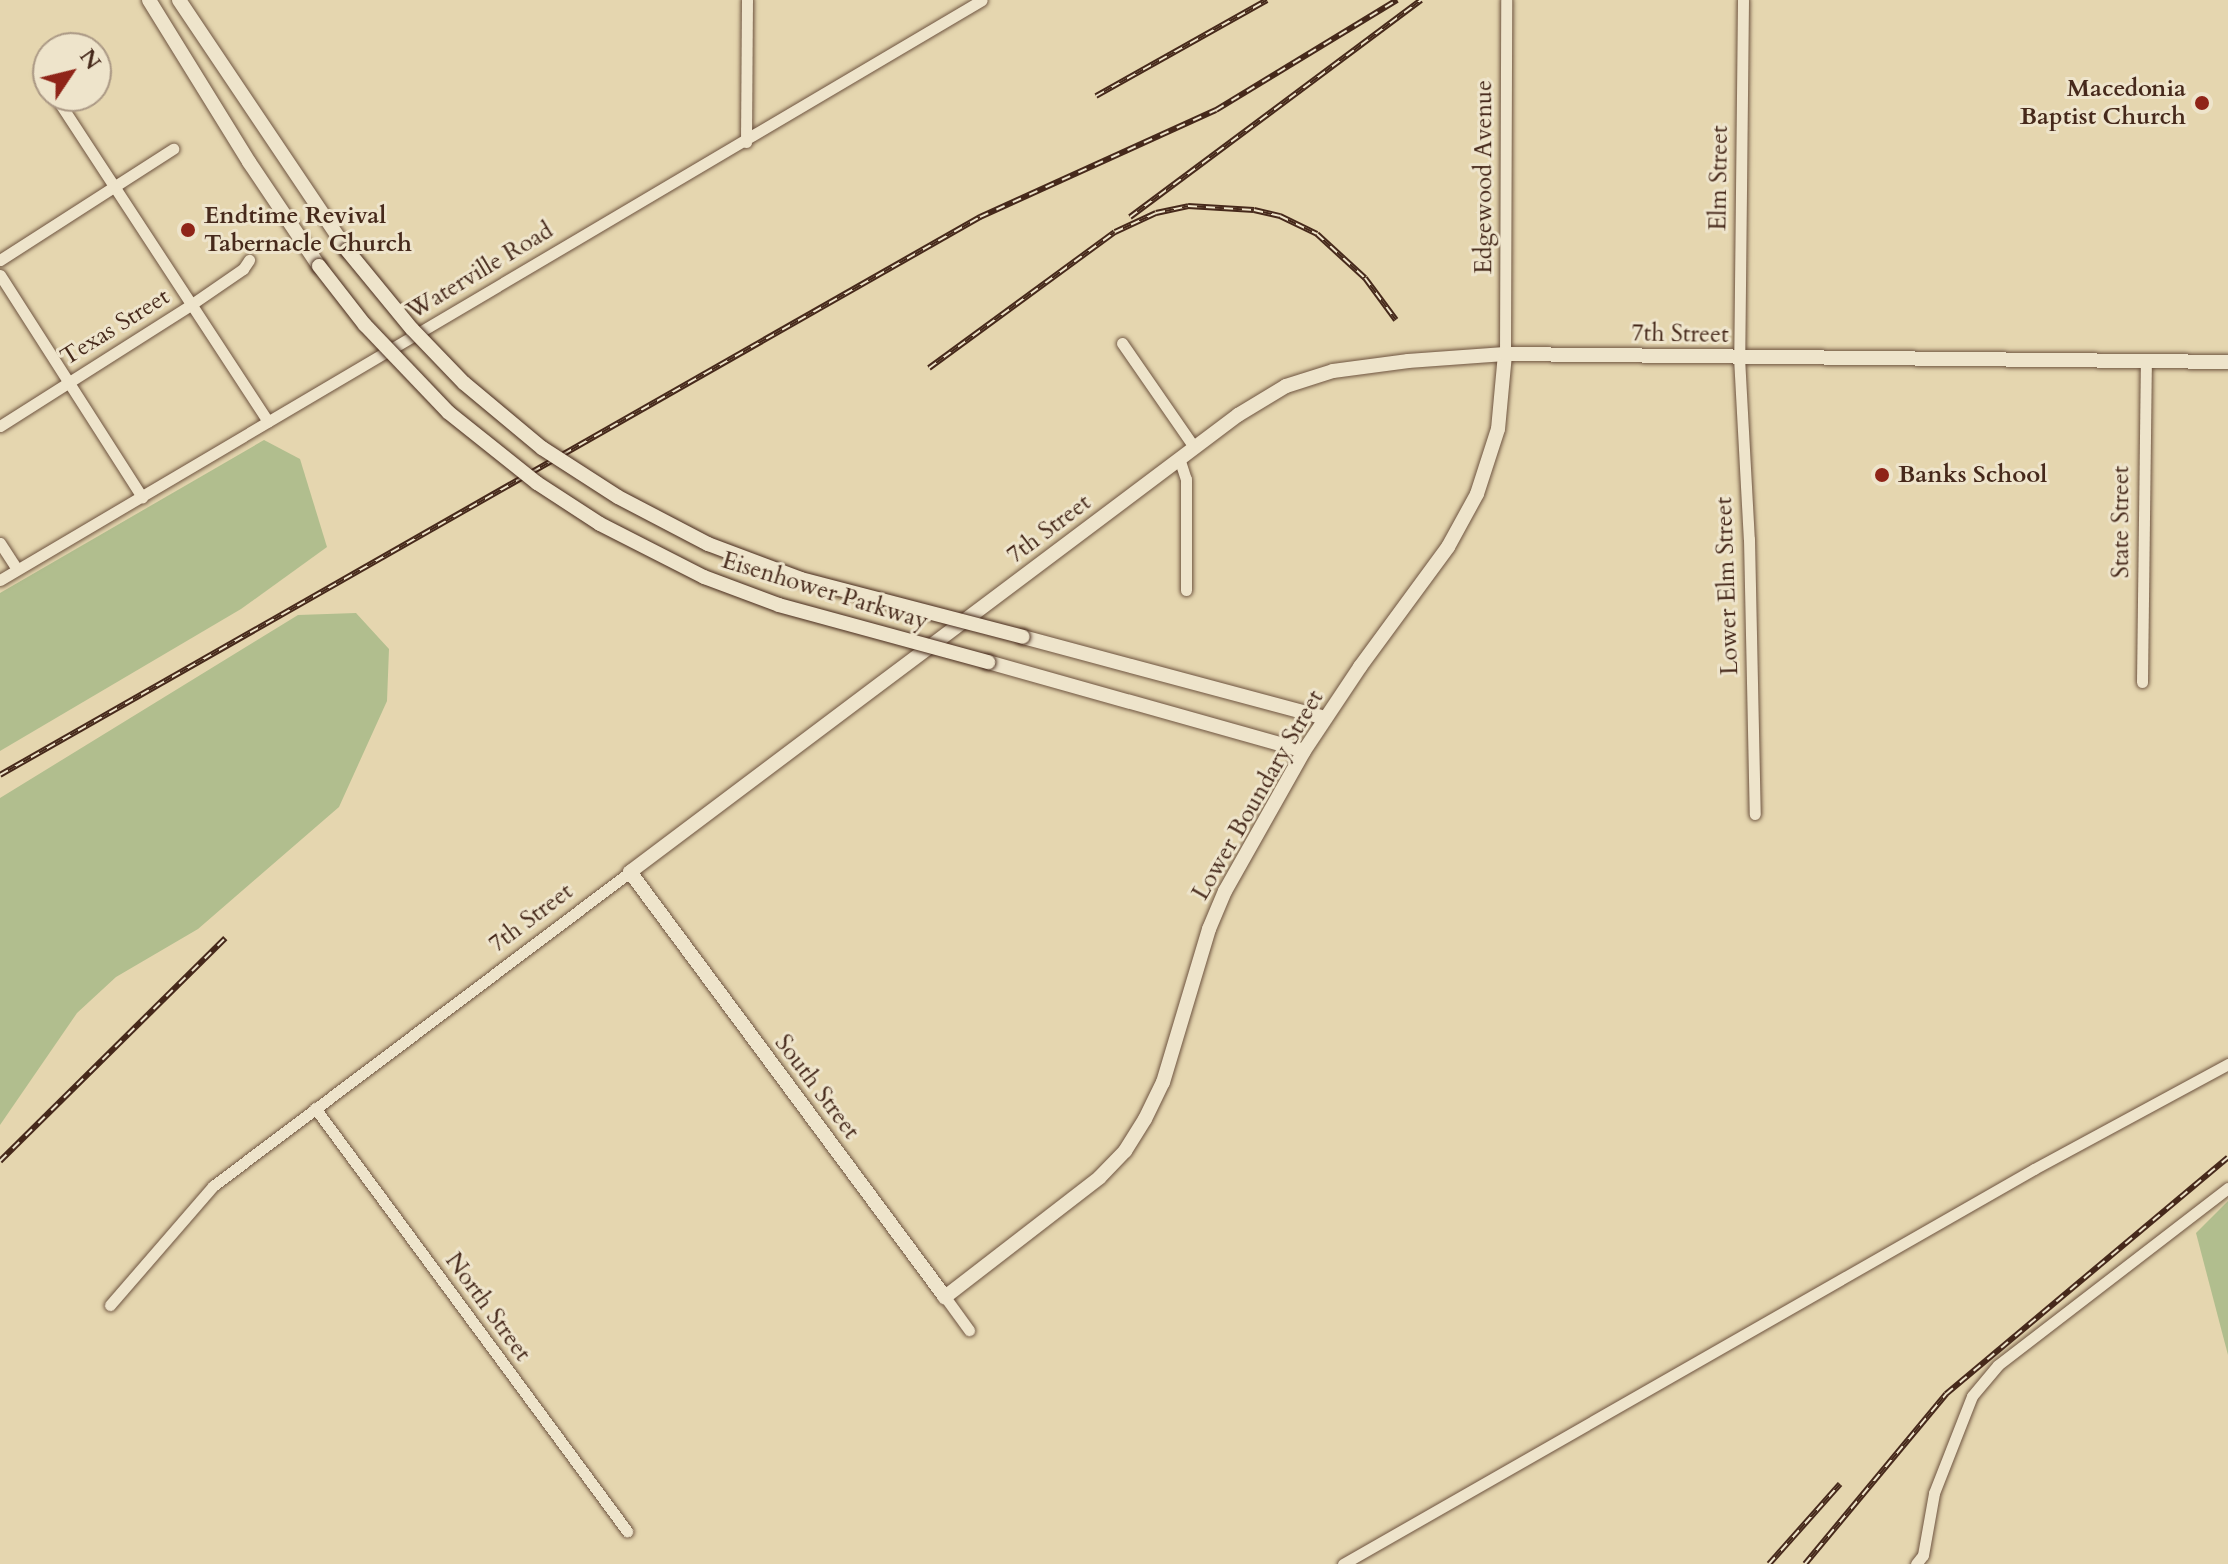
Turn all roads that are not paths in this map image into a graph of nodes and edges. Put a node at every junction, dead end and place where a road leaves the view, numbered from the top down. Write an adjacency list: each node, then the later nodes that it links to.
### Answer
1 (149, 0): 32 (street, Eisenhower Parkway, bridge)
2 (179, 0): 31 (street, Eisenhower Parkway, bridge)
3 (747, 0): 8 (street)
4 (982, 0): 8 (street, Waterville Road)
5 (1506, 0): 16 (street, Edgewood Avenue)
6 (1743, 0): 17 (street, Elm Street)
7 (66, 112): 10 (street)
8 (746, 142): 21 (street, Waterville Road)
9 (173, 149): 10 (street)
10 (116, 188): 11 (street); 14 (street)
11 (0, 260)
12 (249, 260): 14 (street, Texas Street)
13 (0, 275): 20 (street)
14 (192, 304): 20 (street, Texas Street); 21 (street)
15 (1122, 343): 23 (street)
16 (1505, 354): 17 (street, 7th Street); 23 (street, 7th Street); 31 (street, Lower Boundary Street)
17 (1739, 357): 18 (street, 7th Street); 33 (street, Lower Elm Street)
18 (2146, 362): 19 (street, 7th Street); 30 (street, State Street)
19 (2228, 362)
20 (70, 381): 22 (street, Texas Street); 25 (street)
21 (268, 422): 25 (street, Waterville Road)
22 (0, 426)
23 (1194, 447): 24 (street, 7th Street)
24 (1179, 458): 29 (street); 34 (street, 7th Street)
25 (142, 497): 27 (street, Waterville Road)
26 (0, 543): 27 (street)
27 (17, 569): 28 (street, Waterville Road)
28 (0, 580)
29 (1186, 590)
30 (2142, 682)
31 (1325, 718): 32 (street, Lower Boundary Street)
32 (1304, 751): 38 (street, Lower Boundary Street)
33 (1755, 814)
34 (630, 872): 36 (street, 7th Street); 38 (street, South Street)
35 (2228, 1064): 42 (street)
36 (315, 1108): 39 (street, 7th Street); 41 (street, North Street)
37 (2228, 1188): 43 (street)
38 (945, 1297): 40 (street, South Street)
39 (110, 1305)
40 (969, 1330)
41 (627, 1531)
42 (1343, 1564)
43 (1916, 1564)

